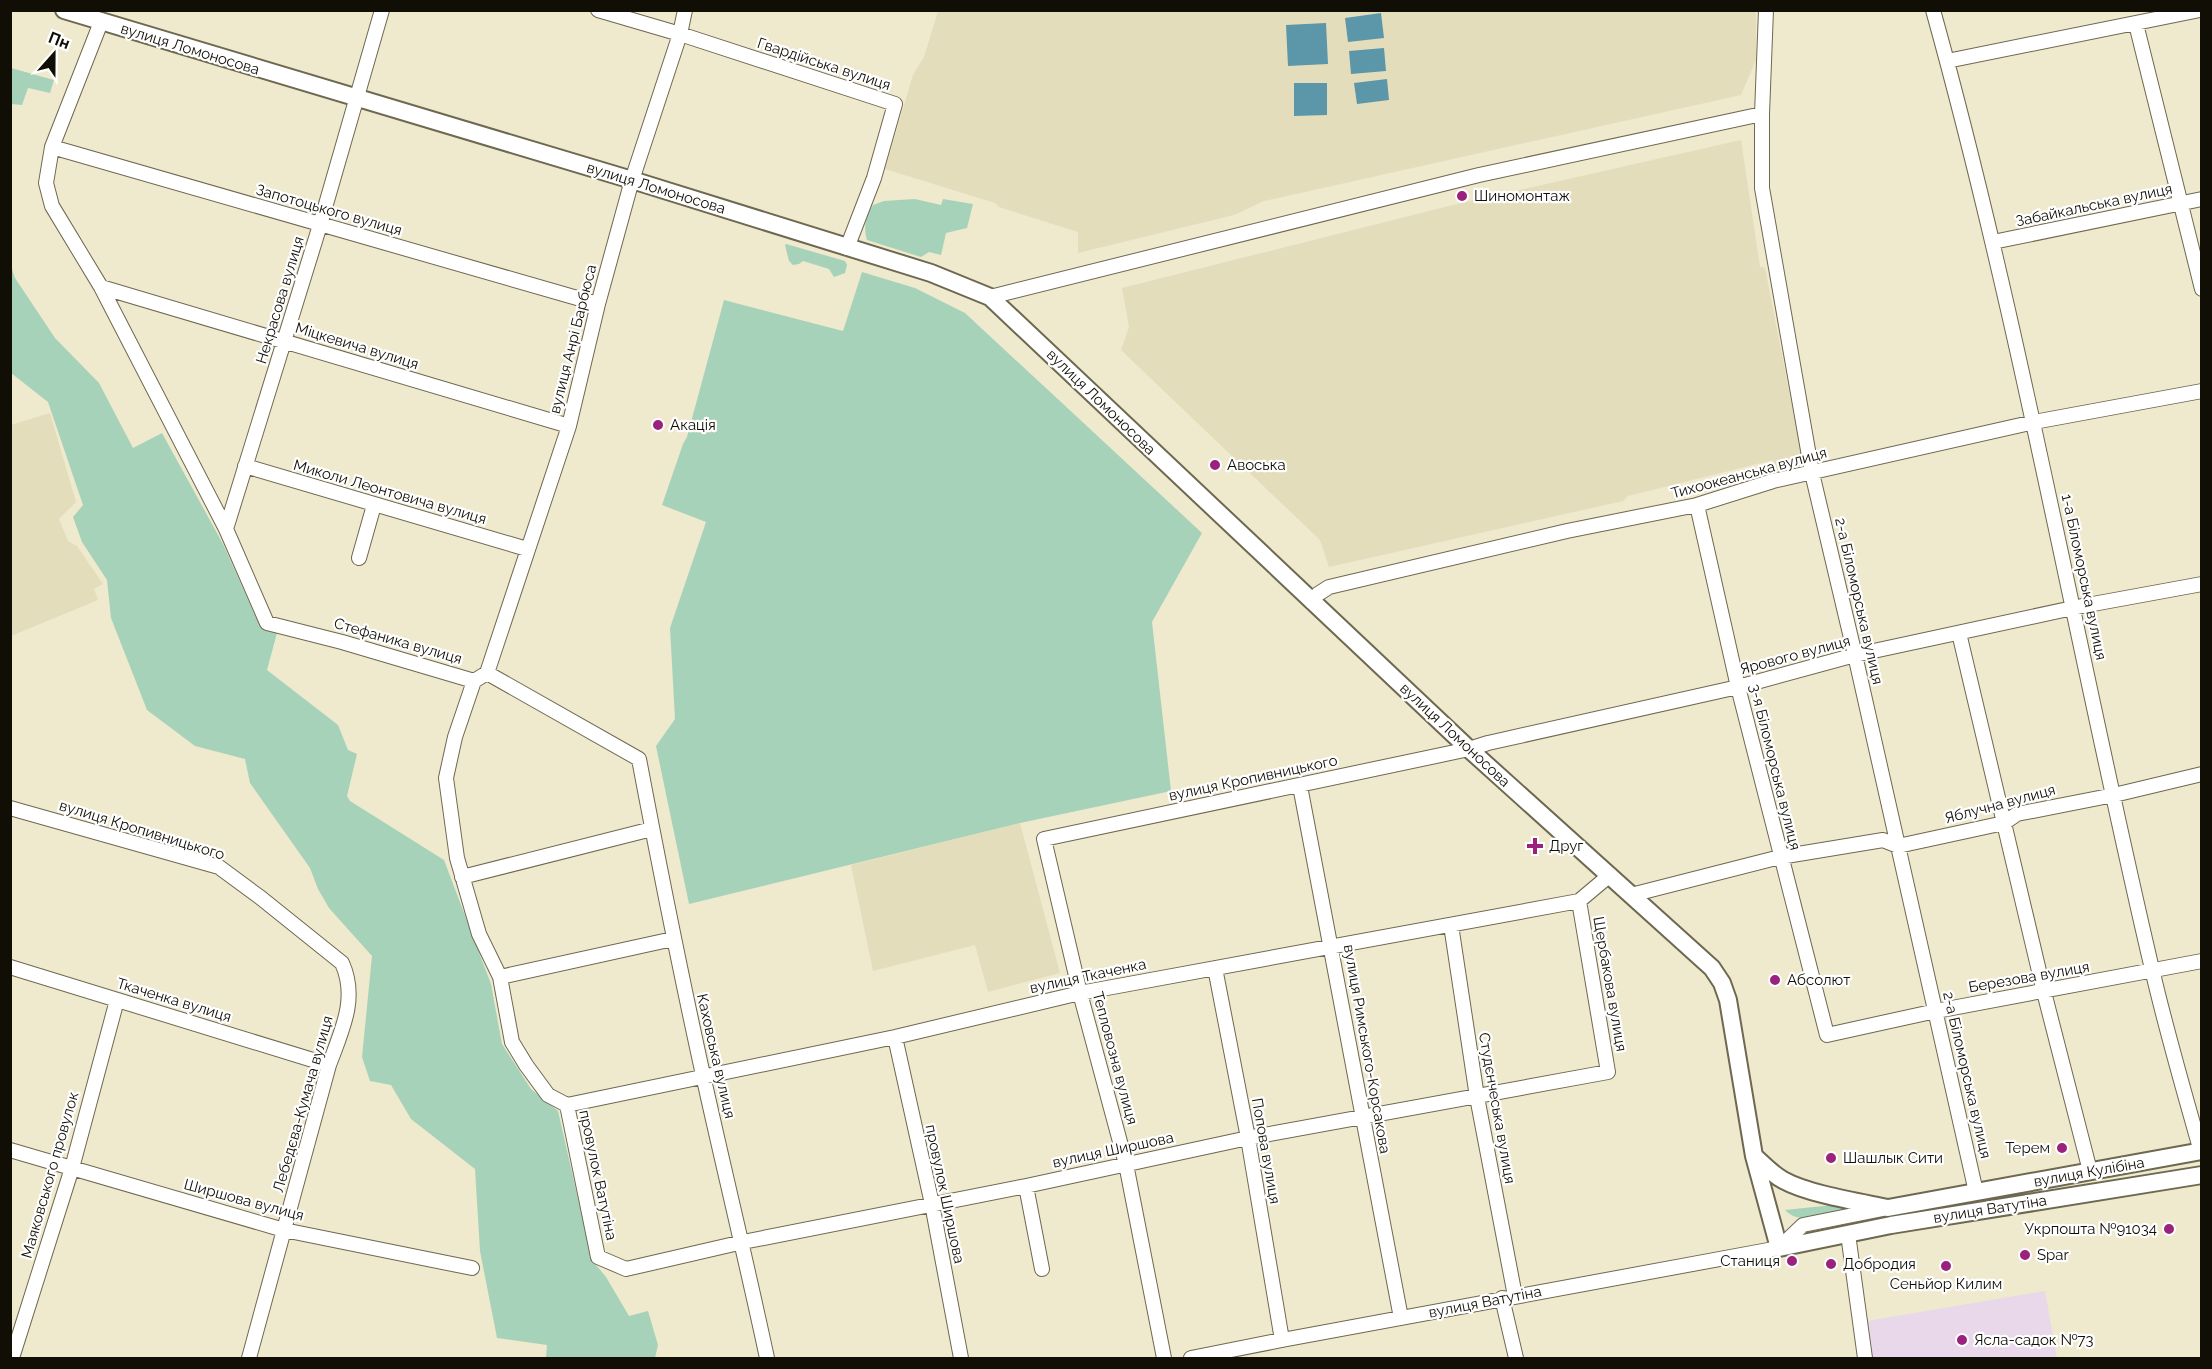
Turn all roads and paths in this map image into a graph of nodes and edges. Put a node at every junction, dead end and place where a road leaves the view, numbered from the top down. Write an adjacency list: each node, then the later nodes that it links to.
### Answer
1 (382, 10): 12 (street, Некрасова вулиця)
2 (598, 10): 10 (street, Гвардійська вулиця)
3 (685, 10): 10 (street, вулиця Анрі Барбюса)
4 (1766, 10): 13 (street, 2-а Біломорська вулиця)
5 (1933, 10): 11 (street, 1-а Біломорська вулиця)
6 (2200, 10): 8 (street)
7 (74, 12): 9 (main road, вулиця Ломоносова)
8 (2128, 20): 11 (street); 17 (street)
9 (101, 22): 12 (main road, вулиця Ломоносова); 14 (street)
10 (680, 34): 15 (street, вулиця Анрі Барбюса); 20 (street, Гвардійська вулиця)
11 (1947, 61): 19 (street, 1-а Біломорська вулиця)
12 (356, 99): 15 (main road, вулиця Ломоносова); 18 (street, Некрасова вулиця)
13 (1762, 114): 23 (street); 30 (street, 2-а Біломорська вулиця)
14 (52, 147): 18 (street, Запотоцького вулиця); 21 (street)
15 (632, 180): 20 (main road, вулиця Ломоносова); 24 (street, вулиця Анрі Барбюса)
16 (2202, 199): 17 (street, Забайкальська вулиця)
17 (2181, 204): 19 (street, Забайкальська вулиця); 22 (street)
18 (320, 225): 24 (street, Запотоцького вулиця); 25 (street, Некрасова вулиця)
19 (1993, 242): 27 (street, 1-а Біломорська вулиця)
20 (847, 248): 23 (main road, вулиця Ломоносова)
21 (101, 287): 25 (street, Міцкевича вулиця); 33 (street)
22 (2202, 289)
23 (990, 297): 37 (main road, вулиця Ломоносова)
24 (598, 304): 28 (street, вулиця Анрі Барбюса)
25 (284, 342): 28 (street, Міцкевича вулиця); 29 (street, Некрасова вулиця)
26 (2202, 391): 27 (street, Тихоокеанська вулиця)
27 (2034, 423): 30 (street, Тихоокеанська вулиця); 38 (street, 1-а Біломорська вулиця)
28 (569, 426): 34 (street, вулиця Анрі Барбюса)
29 (244, 466): 31 (street, Миколи Леонтовича вулиця); 33 (street, Некрасова вулиця)
30 (1812, 473): 32 (street, Тихоокеанська вулиця); 40 (street, 2-а Біломорська вулиця)
31 (374, 505): 34 (street, Миколи Леонтовича вулиця); 35 (street)
32 (1697, 505): 37 (street, Тихоокеанська вулиця); 43 (street, 3-я Біломорська вулиця)
33 (226, 529): 42 (street, Стефаника вулиця)
34 (527, 549): 41 (street, вулиця Анрі Барбюса)
35 (359, 558)
36 (2202, 584): 38 (street, Ярового вулиця)
37 (1312, 602): 44 (main road, вулиця Ломоносова)
38 (2073, 608): 39 (street, Ярового вулиця); 47 (street, 1-а Біломорська вулиця)
39 (1959, 633): 40 (street, Ярового вулиця); 49 (street)
40 (1855, 655): 43 (street, Ярового вулиця); 52 (street, 2-а Біломорська вулиця)
41 (487, 673): 42 (street, Стефаника вулиця); 50 (street, Каховська вулиця)
42 (474, 681): 55 (street)
43 (1738, 687): 44 (street, Ярового вулиця); 53 (street, 3-я Біломорська вулиця)
44 (1469, 749): 46 (street, вулиця Кропивницького); 54 (main road, вулиця Ломоносова)
45 (2202, 774): 47 (street, Яблучна вулиця)
46 (1300, 786): 51 (street, вулиця Кропивницького); 60 (street, вулиця Римського-Корсакова)
47 (2114, 795): 49 (street, Яблучна вулиця); 65 (street, 1-а Біломорська вулиця)
48 (10, 808): 62 (street, вулиця Кропивницького)
49 (2004, 823): 52 (street, Яблучна вулиця); 67 (street)
50 (652, 829): 55 (street); 59 (street, Каховська вулиця)
51 (1044, 839): 68 (street, Тепловозна вулиця)
52 (1898, 846): 53 (street, Яблучна вулиця); 70 (street, 2-а Біломорська вулиця)
53 (1780, 857): 56 (street, Яблучна вулиця); 71 (street, 3-я Біломорська вулиця)
54 (1610, 875): 56 (main road, вулиця Ломоносова); 57 (street, вулиця Ткаченка)
55 (462, 878): 66 (street)
56 (1631, 895): 82 (main road, вулиця Ломоносова)
57 (1579, 901): 58 (street, вулиця Ткаченка); 74 (street, Щербакова вулиця)
58 (1451, 925): 60 (street, вулиця Ткаченка); 76 (street, Студєнчеська вулиця)
59 (673, 939): 66 (street); 75 (street, Каховська вулиця)
60 (1332, 946): 64 (street, вулиця Ткаченка); 78 (street, вулиця Римського-Корсакова)
61 (2202, 961): 65 (street, Березова вулиця)
62 (342, 963): 73 (street, Лебедєва-Кумача вулиця)
63 (10, 968): 69 (street, Ткаченка вулиця)
64 (1215, 968): 68 (street, вулиця Ткаченка); 79 (street, Попова вулиця)
65 (2152, 971): 67 (street, Березова вулиця); 81 (street, 1-а Біломорська вулиця)
66 (500, 977): 77 (street)
67 (2044, 992): 70 (street, Березова вулиця); 85 (street)
68 (1080, 993): 72 (street, вулиця Ткаченка); 83 (street, Тепловозна вулиця)
69 (117, 1000): 73 (street, Ткаченка вулиця); 84 (street, Маяковського провулок)
70 (1936, 1011): 71 (street, Березова вулиця); 88 (street, 2-а Біломорська вулиця)
71 (1827, 1035)
72 (895, 1037): 75 (street, вулиця Ткаченка); 89 (street, провулок Ширшова)
73 (329, 1065): 91 (street, Лебедєва-Кумача вулиця)
74 (1608, 1072): 76 (street, вулиця Ширшова)
75 (704, 1077): 77 (street, вулиця Ткаченка); 93 (street, Каховська вулиця)
76 (1477, 1097): 78 (street, вулиця Ширшова); 98 (street, Студєнчеська вулиця)
77 (567, 1105): 96 (street, провулок Ватутіна)
78 (1362, 1118): 79 (street, вулиця Ширшова); 99 (street, вулиця Римського-Корсакова)
79 (1248, 1138): 83 (street, вулиця Ширшова); 100 (street, Попова вулиця)
80 (10, 1150): 84 (street, Ширшова вулиця)
81 (2201, 1151): 85 (main road, вулиця Кулібіна)
82 (1754, 1156): 90 (main road); 94 (main road, вулиця Ломоносова)
83 (1126, 1164): 87 (street, вулиця Ширшова); 105 (street, Тепловозна вулиця)
84 (72, 1168): 91 (street, Ширшова вулиця); 101 (street, Маяковського провулок)
85 (2090, 1171): 88 (main road, вулиця Кулібіна)
86 (2202, 1175): 92 (main road, вулиця Ватутіна)
87 (1026, 1186): 89 (street, вулиця Ширшова); 97 (street)
88 (1976, 1192): 90 (main road, вулиця Ватутіна)
89 (932, 1204): 93 (street, вулиця Ширшова); 104 (street, провулок Ширшова)
90 (1888, 1208): 94 (street, вулиця Ватутіна)
91 (284, 1230): 95 (street, Ширшова вулиця); 102 (street, Лебедєва-Кумача вулиця)
92 (1848, 1234): 94 (main road, вулиця Ватутіна); 108 (street)
93 (743, 1242): 96 (street, вулиця Ширшова); 103 (street, Каховська вулиця)
94 (1779, 1248): 98 (street, вулиця Ватутіна)
95 (472, 1268)
96 (626, 1269)
97 (1042, 1269)
98 (1508, 1297): 99 (street, вулиця Ватутіна); 107 (street, Студєнчеська вулиця)
99 (1401, 1317): 100 (street, вулиця Ватутіна)
100 (1282, 1340): 106 (street, вулиця Ватутіна)
101 (15, 1357)
102 (249, 1359)
103 (767, 1359)
104 (961, 1359)
105 (1164, 1359)
106 (1191, 1359)
107 (1516, 1359)
108 (1865, 1359)

